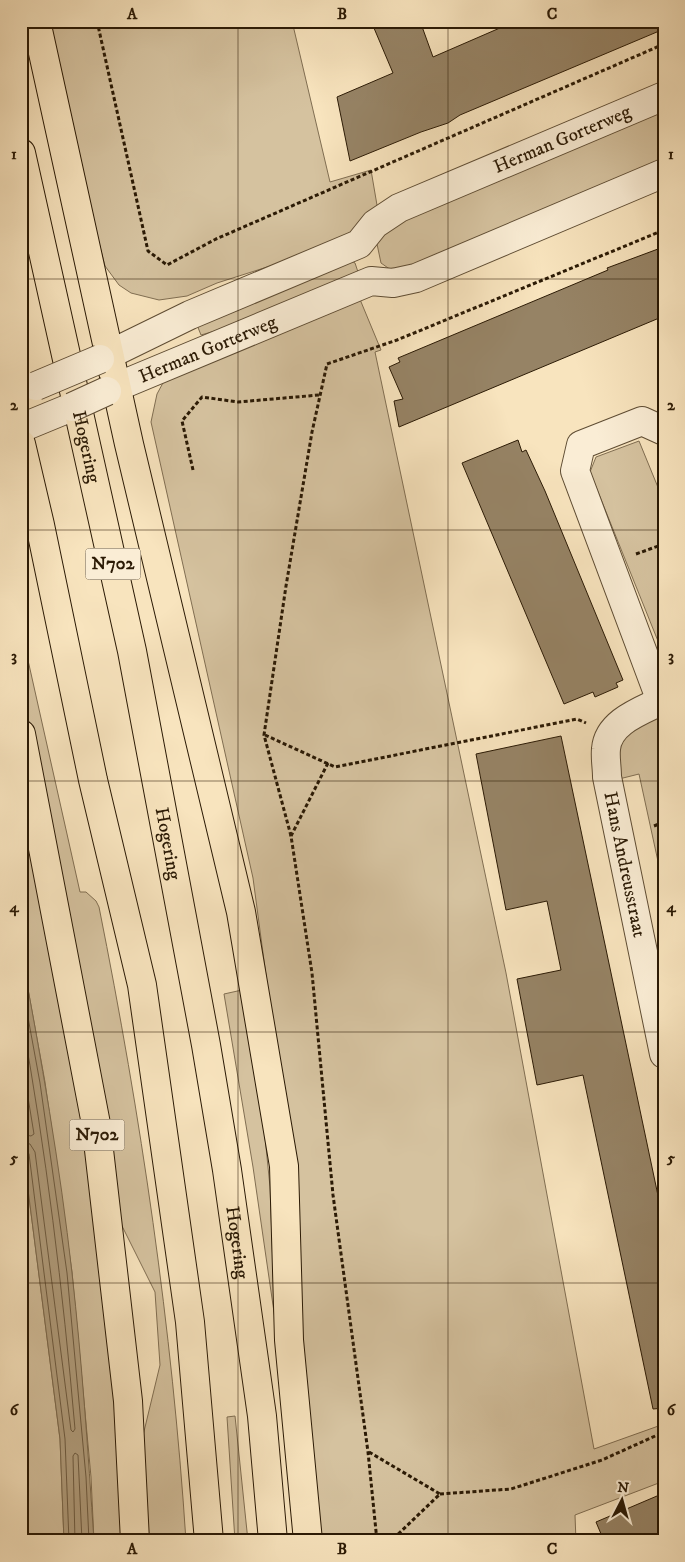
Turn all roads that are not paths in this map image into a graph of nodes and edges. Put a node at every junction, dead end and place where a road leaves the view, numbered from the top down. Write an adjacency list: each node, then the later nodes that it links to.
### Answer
1 (36, 21): 7 (highway, N702)
2 (664, 96): 5 (street, Herman Gorterweg)
3 (21, 153): 18 (highway, Hogering / N702)
4 (664, 173): 6 (street, Herman Gorterweg)
5 (359, 244): 6 (street); 7 (street, Herman Gorterweg)
6 (371, 281): 9 (street, Herman Gorterweg)
7 (105, 357): 8 (street, Herman Gorterweg, bridge); 9 (highway, N702)
8 (29, 388)
9 (112, 388): 10 (street, Herman Gorterweg, bridge); 19 (highway, N702)
10 (32, 424)
11 (664, 431): 13 (street)
12 (21, 444): 17 (highway)
13 (662, 701): 15 (street, Hans Andreusstraat)
14 (21, 734): 16 (highway, N702)
15 (664, 1054)
16 (135, 1541)
17 (210, 1541)
18 (273, 1541)
19 (308, 1541)

